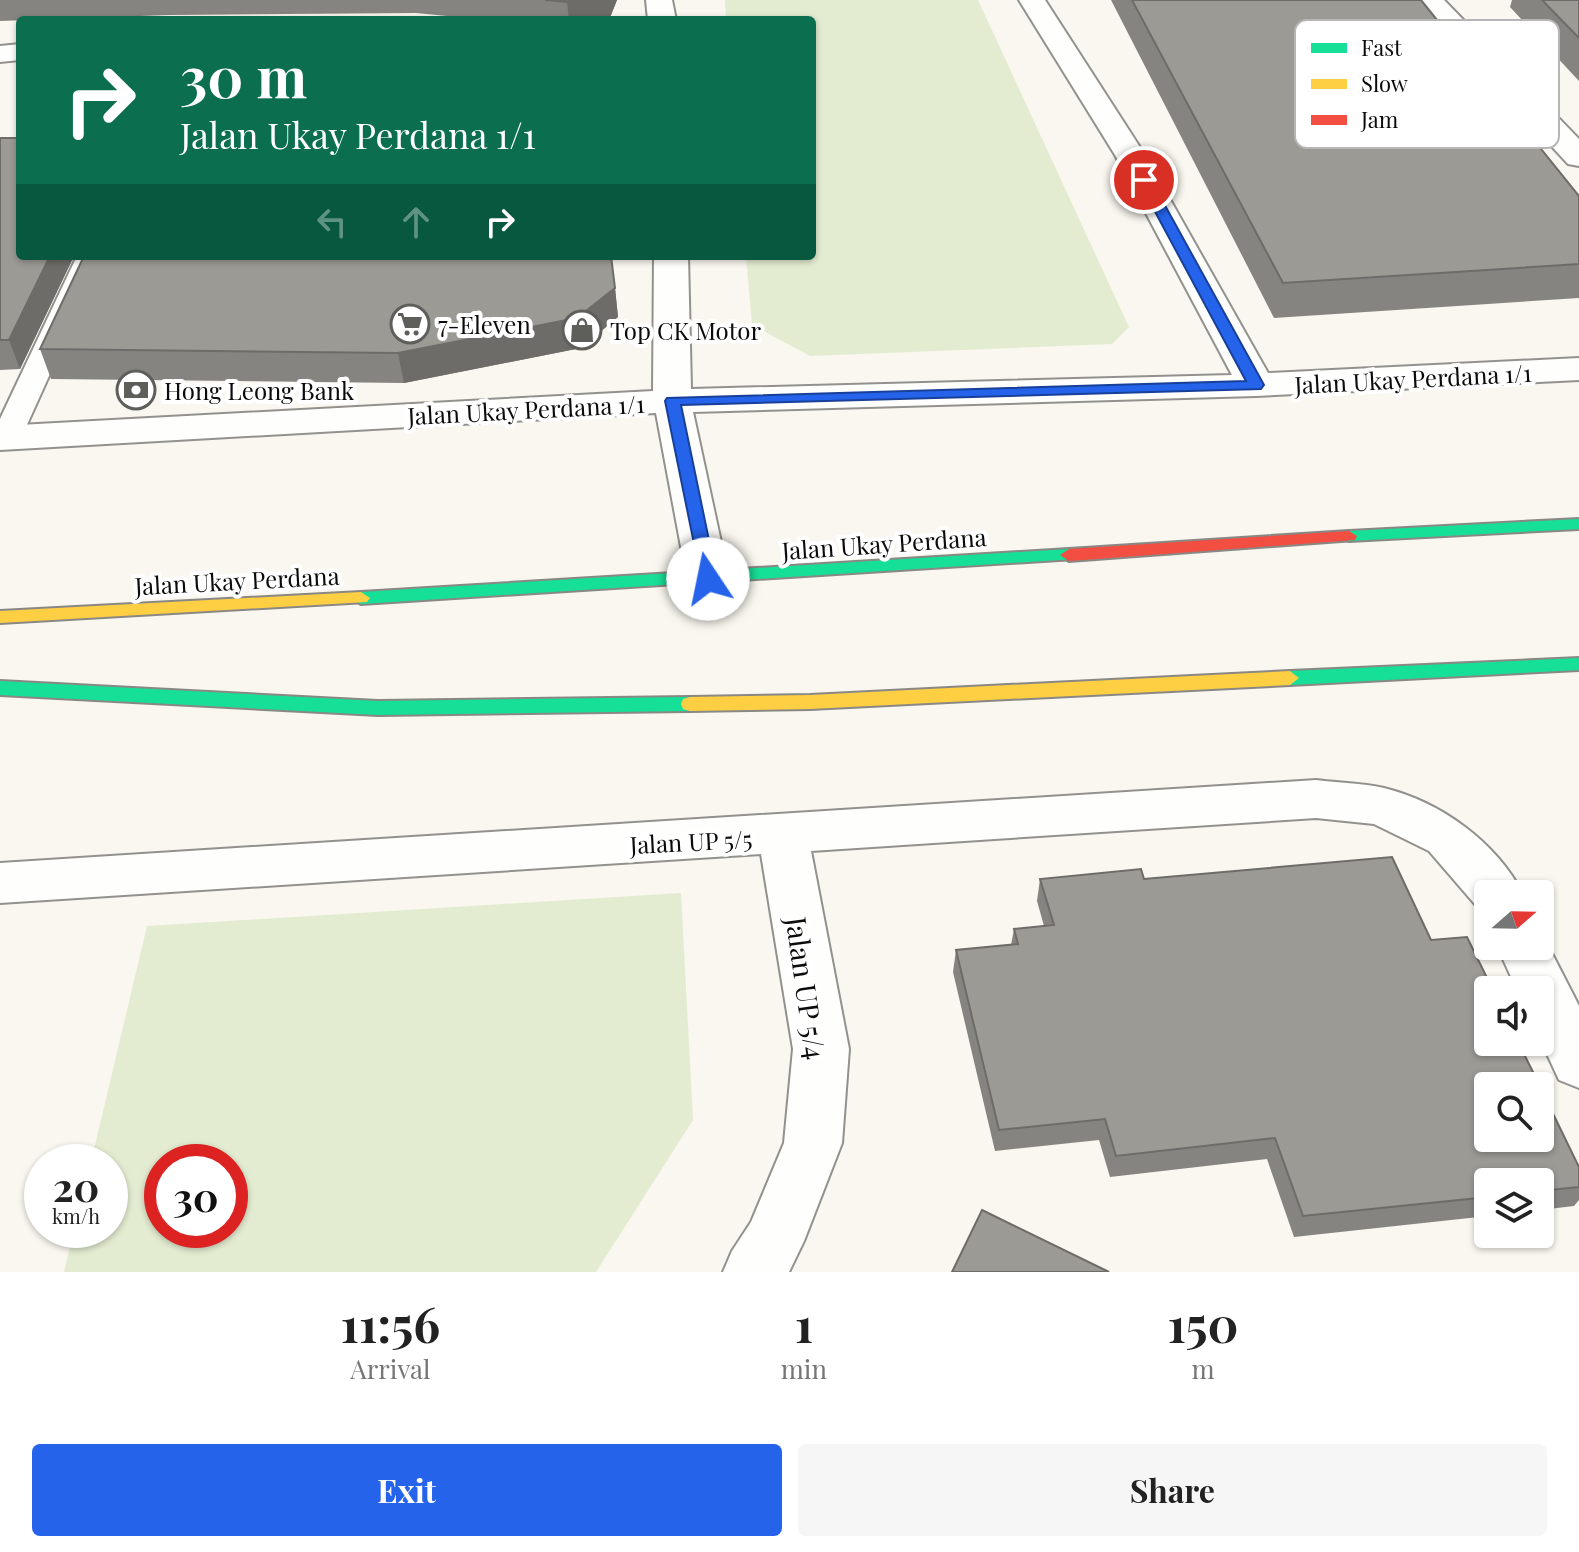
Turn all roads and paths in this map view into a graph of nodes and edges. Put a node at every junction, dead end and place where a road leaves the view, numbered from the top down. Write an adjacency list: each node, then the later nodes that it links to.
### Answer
1 (1032, 0): 9 (street)
2 (1429, 0): 3 (street)
3 (1448, 20)
4 (1559, 136): 5 (street)
5 (1579, 157)
6 (88, 260): 11 (lane)
7 (671, 260): 10 (street)
8 (1579, 369): 9 (street, Jalan Ukay Perdana 1/1)
9 (1256, 385): 10 (street, Jalan Ukay Perdana 1/1)
10 (672, 401): 11 (street, Jalan Ukay Perdana 1/1); 13 (street)
11 (3, 438)
12 (1579, 524): 13 (street, Jalan Ukay Perdana)
13 (708, 579): 14 (street, Jalan Ukay Perdana)
14 (0, 617)
15 (1579, 664): 16 (street)
16 (0, 688)
17 (783, 835): 18 (street, Jalan UP 5/5); 19 (street, Jalan UP 5/5); 22 (street, Jalan UP 5/4)
18 (1485, 880)
19 (0, 884)
20 (1530, 960): 21 (street)
21 (1579, 1063)
22 (754, 1272)

